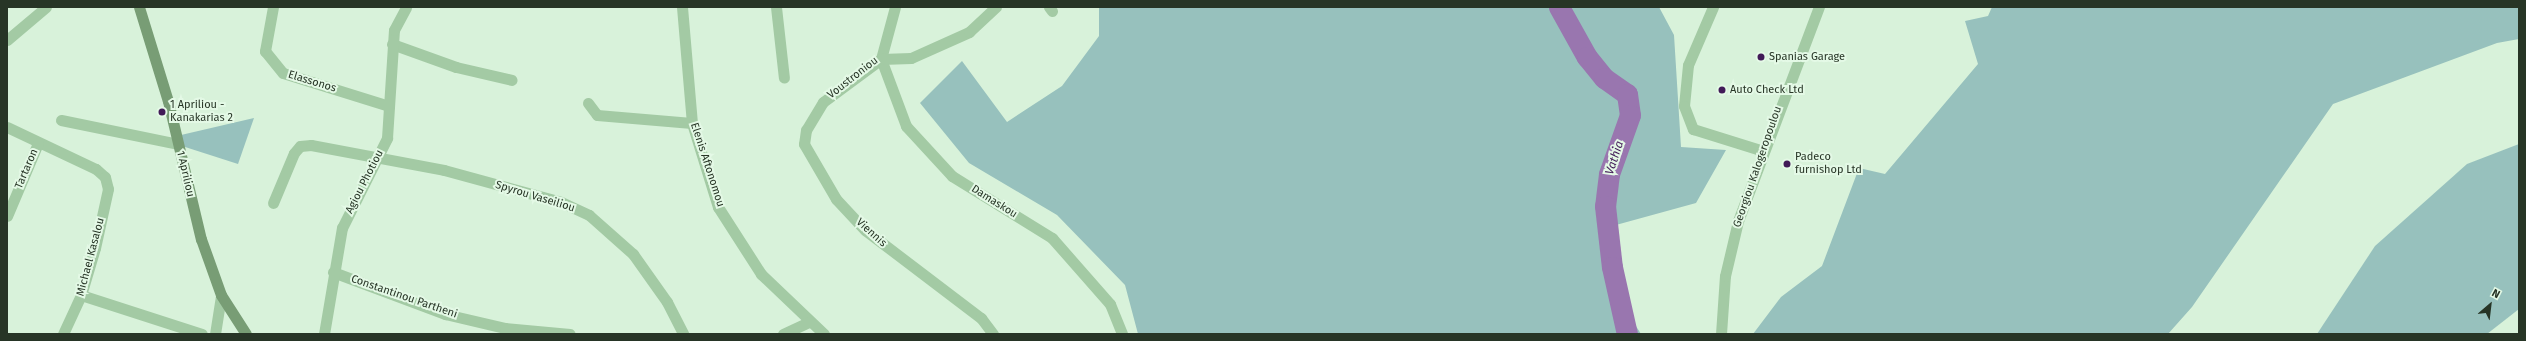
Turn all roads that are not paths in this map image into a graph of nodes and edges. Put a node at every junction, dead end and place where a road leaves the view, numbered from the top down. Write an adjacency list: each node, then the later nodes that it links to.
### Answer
1 (46, 7): 11 (street)
2 (139, 7): 23 (main road, 1 Apriliou)
3 (273, 7): 18 (street, Elassonos)
4 (406, 7): 12 (street, Agiou Photiou)
5 (682, 7): 20 (street, Elenis Aftonomou)
6 (776, 7): 14 (street)
7 (895, 7): 13 (street, Voustroniou)
8 (996, 7): 13 (street)
9 (1713, 7): 24 (street)
10 (1819, 7): 24 (street, Georgiou Kalogeropoulou)
11 (7, 40)
12 (392, 44): 15 (street); 18 (street, Agiou Photiou)
13 (881, 59): 16 (street, Voustroniou); 42 (street, Damaskou)
14 (784, 78)
15 (512, 80)
16 (823, 102): 41 (street, Viennis)
17 (588, 103): 20 (street)
18 (389, 106): 25 (street, Agiou Photiou)
19 (61, 120): 23 (street)
20 (692, 123): 31 (street, Elenis Aftonomou)
21 (7, 127): 22 (street)
22 (38, 143): 27 (street, Tartaron); 29 (street, Michael Kasalou)
23 (178, 144): 30 (main road, 1 Apriliou)
24 (1763, 151): 43 (street, Georgiou Kalogeropoulou)
25 (378, 159): 26 (street, Spyrou Vaseiliou); 28 (street, Agiou Photiou); 38 (street, Spyrou Vaseiliou)
26 (273, 203)
27 (7, 216)
28 (333, 272): 36 (street, Agiou Photiou); 37 (street, Constantinou Partheni)
29 (81, 295): 32 (street, Michael Kasalou); 33 (street)
30 (221, 295): 34 (street); 35 (main road, 1 Apriliou)
31 (809, 322): 39 (street); 40 (street, Elenis Aftonomou)
32 (63, 334)
33 (202, 334)
34 (215, 334)
35 (246, 334)
36 (324, 334)
37 (570, 334)
38 (683, 334)
39 (783, 334)
40 (824, 334)
41 (993, 334)
42 (1122, 334)
43 (1721, 334)

